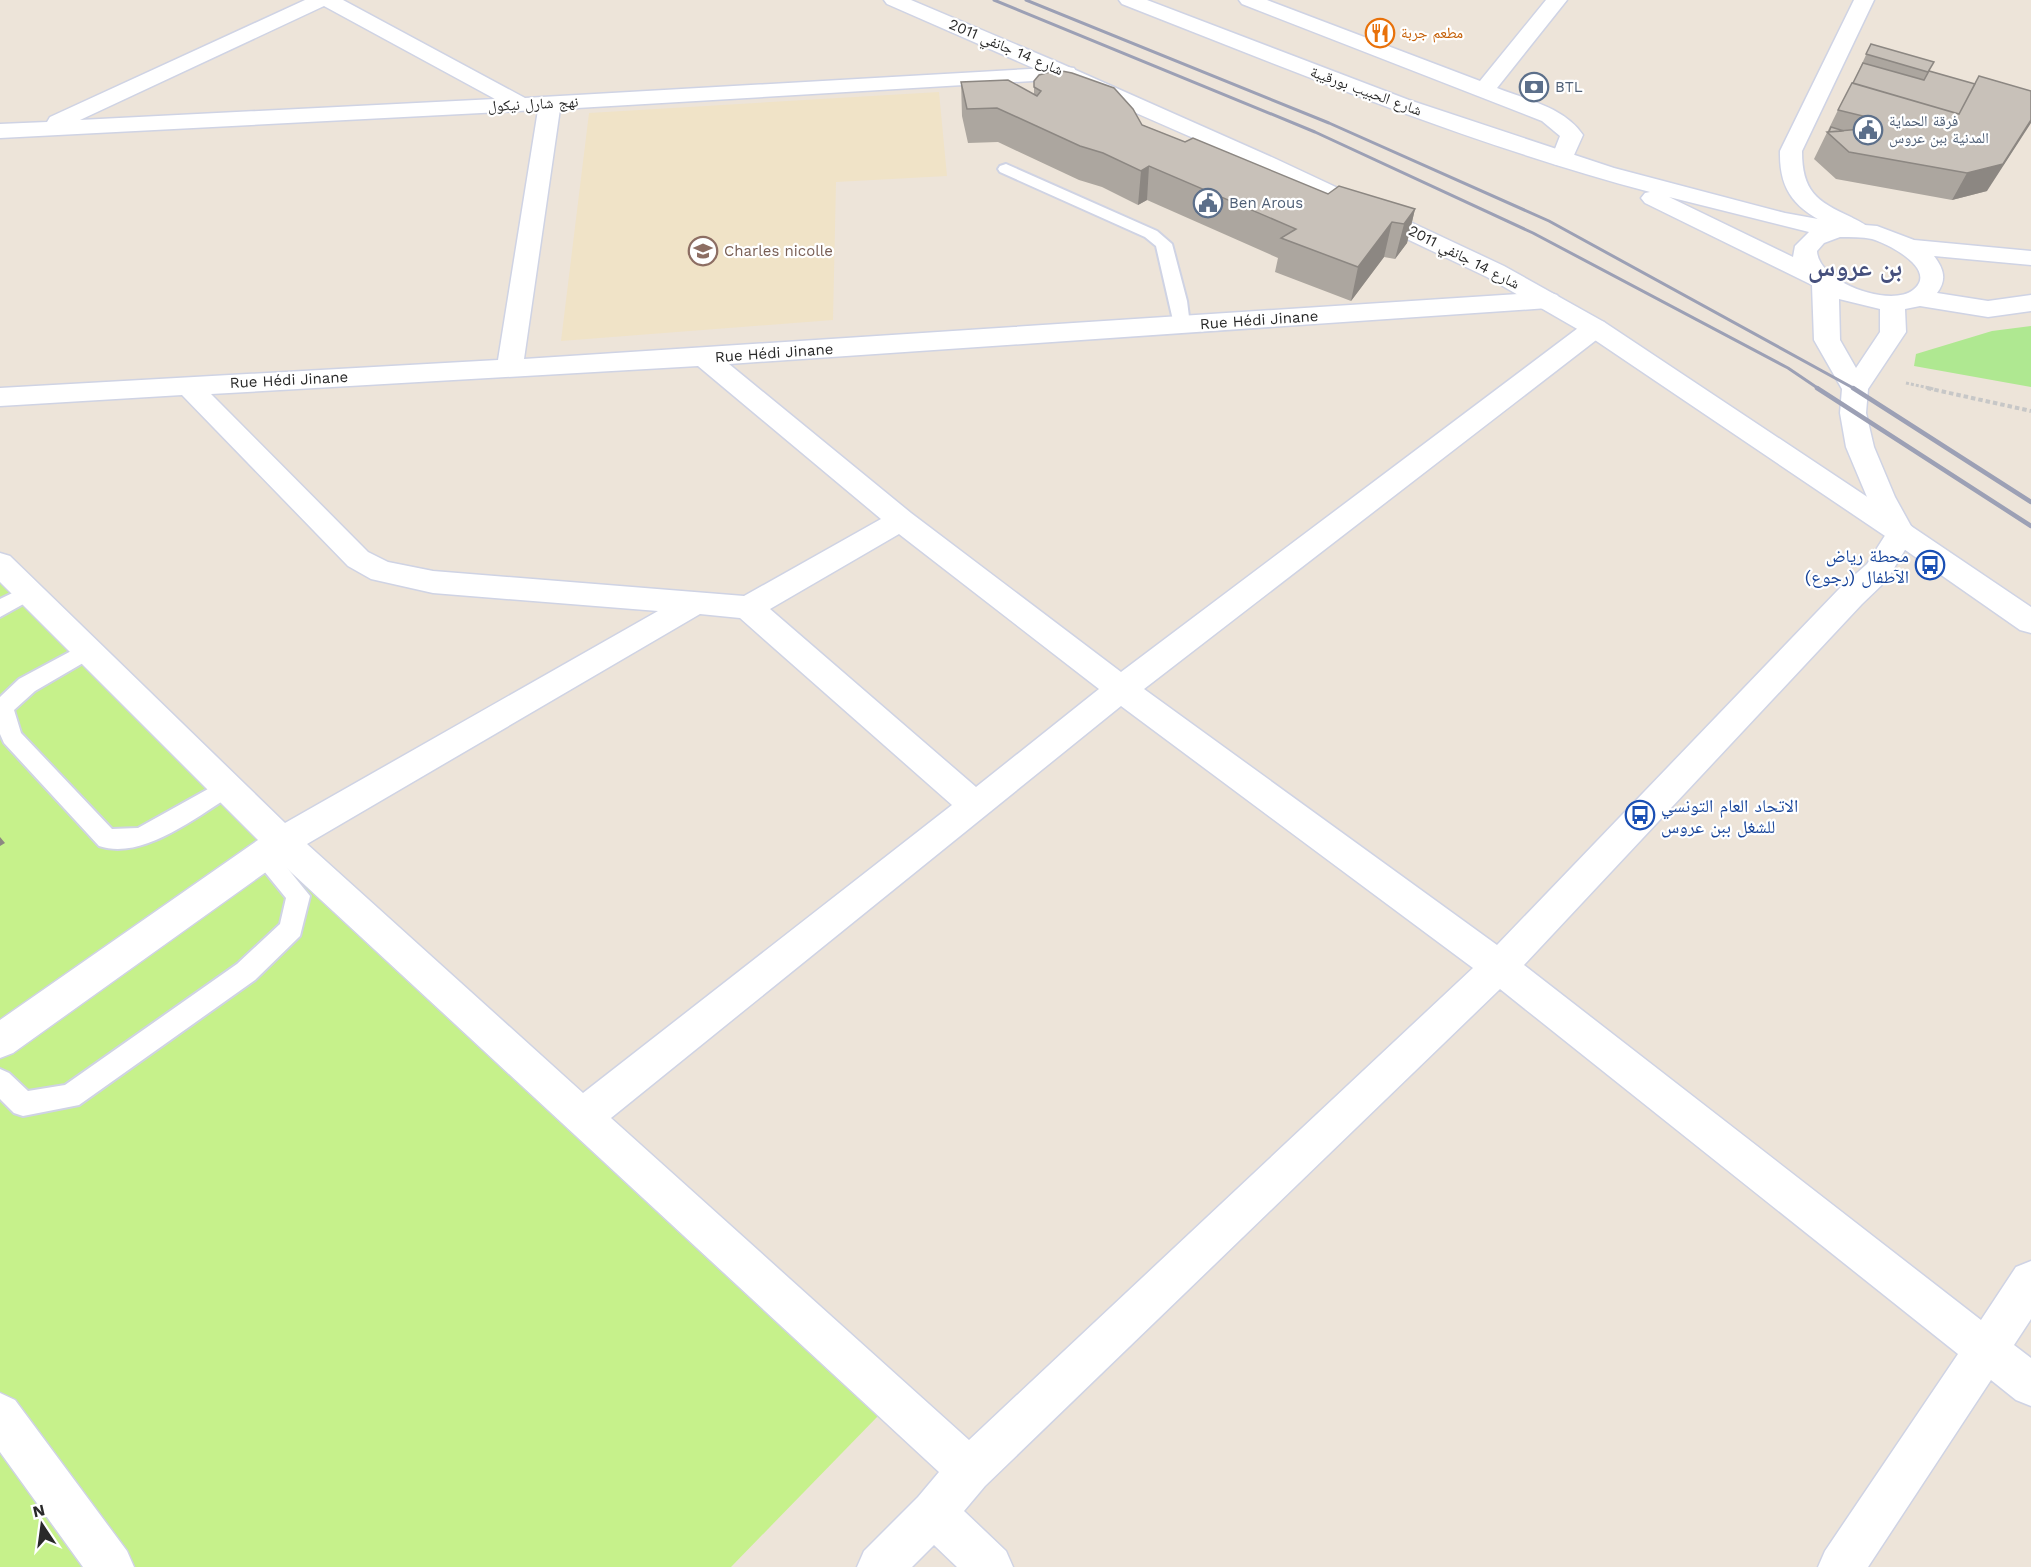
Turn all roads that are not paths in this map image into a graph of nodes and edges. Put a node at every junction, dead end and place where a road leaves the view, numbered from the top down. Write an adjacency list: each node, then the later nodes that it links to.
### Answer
1 (321, 0): 12 (street)
2 (328, 0): 11 (street)
3 (894, 0): 8 (street, شارع 14 جانفي 2011)
4 (1128, 0): 14 (street, شارع الحبيب بورقيبة)
5 (1249, 0): 9 (street)
6 (1557, 0): 9 (street)
7 (1864, 0): 17 (street)
8 (1066, 73): 10 (street, نهج شارل نيكول); 22 (street, شارع 14 جانفي 2011)
9 (1484, 90): 14 (street)
10 (550, 103): 11 (street, نهج شارل نيكول); 28 (street)
11 (522, 105): 12 (street, نهج شارل نيكول)
12 (44, 129): 13 (street, نهج شارل نيكول)
13 (0, 131)
14 (1563, 159): 16 (street, شارع الحبيب بورقيبة)
15 (1006, 169): 25 (lane)
16 (1606, 173): 17 (street, شارع الحبيب بورقيبة); 20 (street, شارع الحبيب بورقيبة)
17 (1849, 230): 18 (street); 20 (street)
18 (1910, 248): 19 (street); 21 (street)
19 (2031, 258)
20 (1823, 282): 23 (street, شارع الحبيب بورقيبة); 29 (street)
21 (1919, 298): 23 (street, شارع الحبيب بورقيبة); 24 (street, شارع الحبيب بورقيبة)
22 (1548, 300): 25 (street, Rue Hédi Jinane); 26 (street, شارع 14 جانفي 2011)
23 (1892, 302): 29 (street)
24 (2031, 303)
25 (1181, 325): 27 (street, Rue Hédi Jinane)
26 (1595, 328): 33 (street, شارع 14 جانفي 2011); 40 (street)
27 (704, 357): 28 (street, Rue Hédi Jinane); 32 (street)
28 (510, 368): 30 (street, Rue Hédi Jinane)
29 (1860, 382): 33 (street)
30 (188, 386): 31 (street, Rue Hédi Jinane); 36 (street)
31 (0, 397)
32 (901, 520): 37 (street); 40 (street)
33 (1901, 533): 38 (street, شارع 14 جانفي 2011); 44 (street)
34 (0, 564): 35 (street)
35 (14, 600): 39 (street)
36 (696, 603): 37 (street); 43 (street)
37 (748, 607): 42 (street)
38 (2031, 622)
39 (88, 650): 41 (street); 41 (lane)
40 (1121, 689): 42 (street); 44 (street)
41 (226, 788): 43 (street)
42 (975, 806): 47 (street)
43 (272, 849): 45 (street); 46 (lane); 47 (street)
44 (1499, 967): 49 (street); 52 (street)
45 (0, 1041)
46 (0, 1081)
47 (582, 1117): 52 (street)
48 (2031, 1282): 49 (street)
49 (1985, 1350): 50 (street); 57 (street)
50 (2031, 1385)
51 (0, 1415): 54 (street)
52 (969, 1470): 53 (street)
53 (934, 1513): 55 (street); 56 (street)
54 (111, 1567)
55 (880, 1567)
56 (990, 1567)
57 (1841, 1567)

